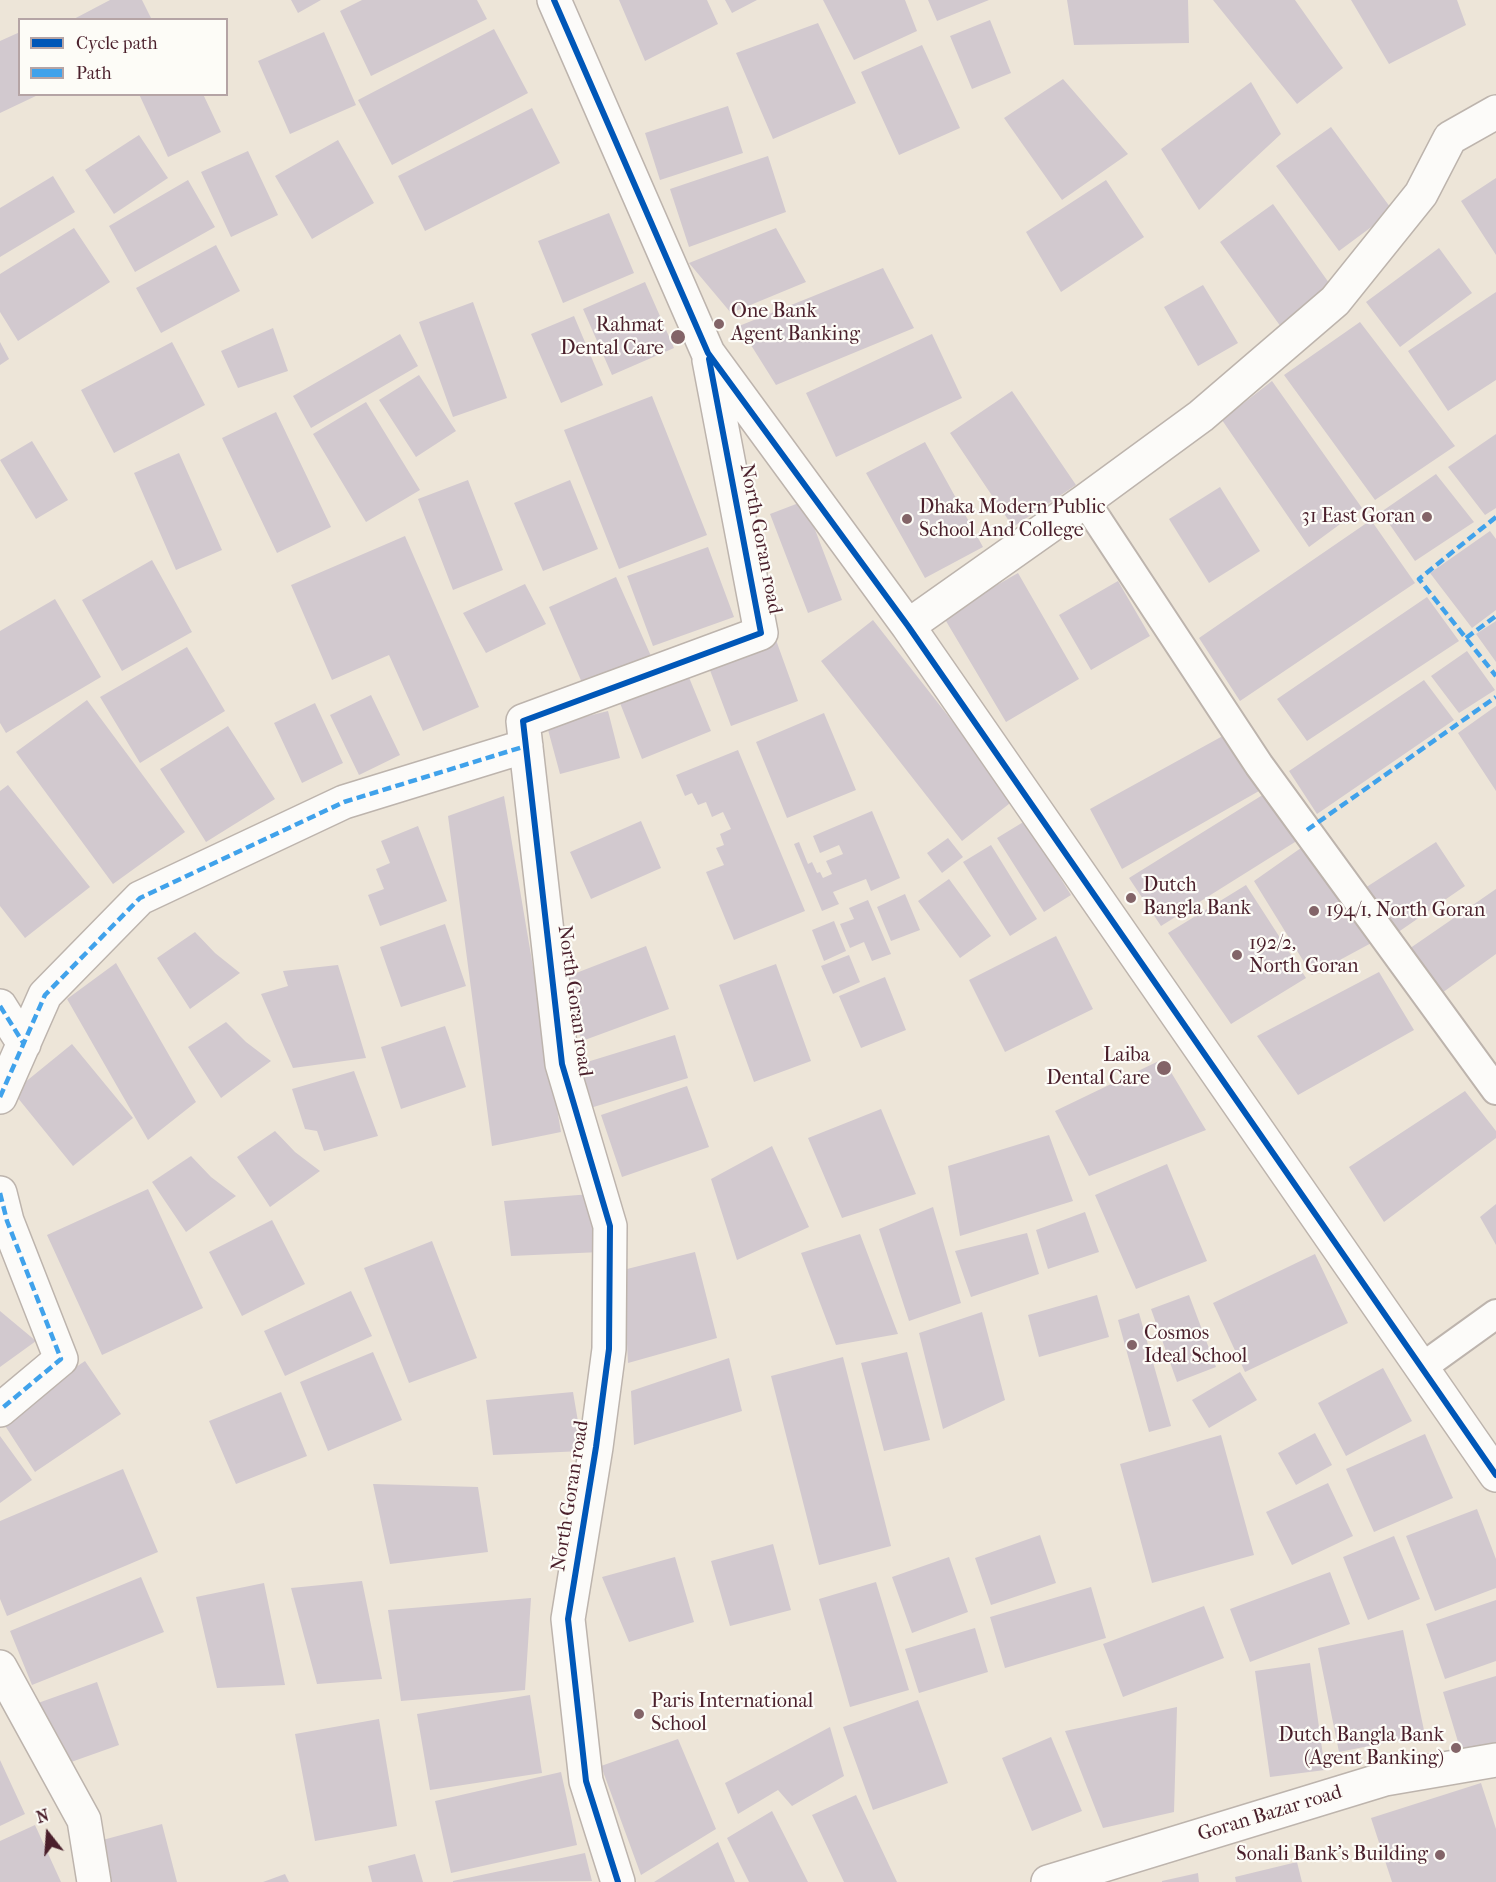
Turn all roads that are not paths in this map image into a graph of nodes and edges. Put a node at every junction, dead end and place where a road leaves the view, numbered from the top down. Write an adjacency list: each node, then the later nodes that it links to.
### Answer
1 (554, 0): 3 (street)
2 (1496, 112): 4 (street)
3 (708, 353): 5 (street); 6 (street, North Goran road)
4 (1086, 501): 5 (street); 9 (lane)
5 (908, 626): 13 (street)
6 (526, 747): 8 (street); 19 (street, North Goran road)
7 (0, 1006): 8 (street)
8 (24, 1044): 10 (street)
9 (1493, 1080)
10 (0, 1097)
11 (0, 1193): 14 (street)
12 (1496, 1314): 13 (lane)
13 (1421, 1368): 15 (street)
14 (0, 1410)
15 (1496, 1475)
16 (0, 1667): 18 (street)
17 (1496, 1760): 20 (street, Goran Bazar road)
18 (94, 1882)
19 (618, 1882)
20 (1048, 1882)

